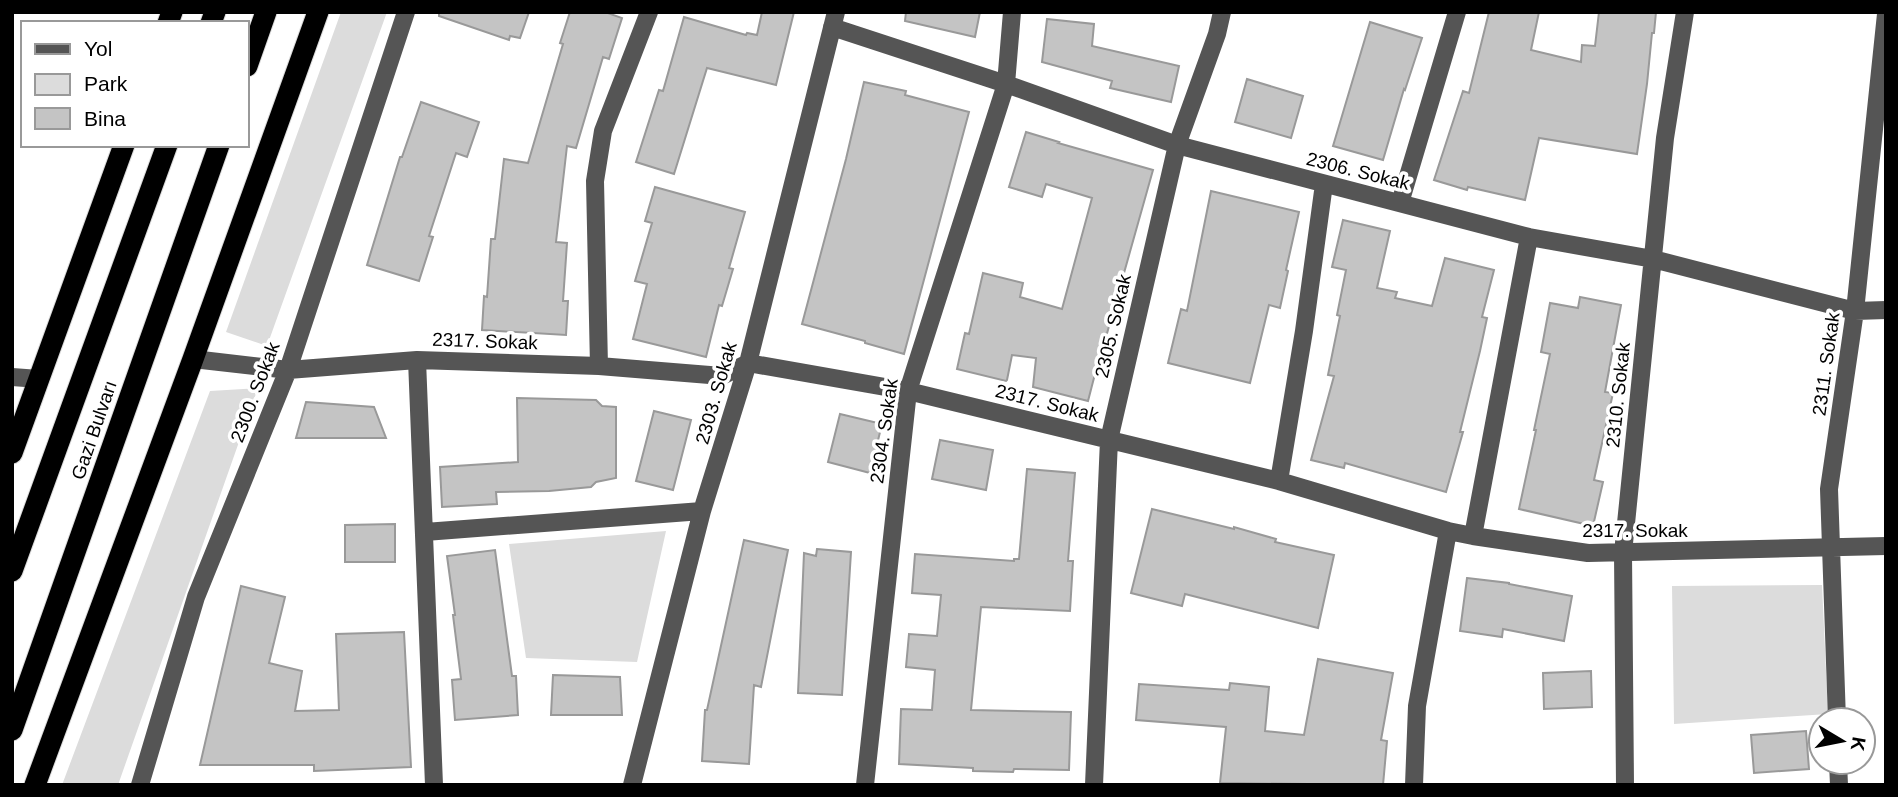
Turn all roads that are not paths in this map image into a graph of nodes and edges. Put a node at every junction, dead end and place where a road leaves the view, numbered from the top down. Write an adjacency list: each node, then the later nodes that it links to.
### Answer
1 (266, 12): 11 (highway)
2 (318, 12): 23 (highway)
3 (406, 12): 27 (street, 2300. Sokak)
4 (649, 12): 26 (street)
5 (1012, 12): 12 (street, 2304. Sokak)
6 (1223, 12): 13 (street, 2305. Sokak)
7 (1457, 12): 18 (street)
8 (1685, 12): 20 (street, 2310. Sokak)
9 (1886, 14): 22 (street, 2311. Sokak)
10 (834, 20): 12 (street, 2306. Sokak); 25 (street, 2303. Sokak)
11 (248, 63)
12 (1006, 84): 13 (street, 2306. Sokak); 30 (street, 2304. Sokak)
13 (1177, 145): 17 (street, 2306. Sokak); 31 (street, 2305. Sokak)
14 (123, 147): 29 (highway)
15 (166, 147): 41 (highway, Gazi Bulvarı)
16 (218, 147): 43 (highway, Gazi Bulvarı)
17 (1324, 184): 18 (street, 2306. Sokak); 33 (street)
18 (1400, 203): 19 (street, 2306. Sokak)
19 (1529, 237): 20 (street, 2306. Sokak); 37 (street)
20 (1653, 259): 22 (street, 2306. Sokak); 40 (street, 2310. Sokak)
21 (1886, 310): 22 (street, 2306. Sokak)
22 (1855, 311): 39 (street, 2311. Sokak)
23 (192, 359): 27 (street, 2317. Sokak); 44 (highway)
24 (417, 360): 26 (street, 2317. Sokak); 27 (street, 2317. Sokak); 36 (street)
25 (748, 363): 26 (street, 2317. Sokak); 30 (street, 2317. Sokak); 34 (street, 2303. Sokak)
26 (598, 366)
27 (288, 370): 45 (street, 2300. Sokak)
28 (12, 377): 29 (street)
29 (39, 379): 32 (highway)
30 (908, 391): 31 (street, 2317. Sokak); 48 (street, 2304. Sokak)
31 (1109, 440): 33 (street, 2317. Sokak); 49 (street, 2305. Sokak)
32 (12, 453)
33 (1279, 481): 35 (street, 2317. Sokak)
34 (702, 511): 36 (street); 47 (street, 2303. Sokak)
35 (1448, 531): 37 (street, 2317. Sokak); 50 (street)
36 (425, 532): 46 (street)
37 (1473, 536): 40 (street, 2317. Sokak)
38 (1886, 546): 39 (street, 2317. Sokak)
39 (1831, 548): 40 (street, 2317. Sokak); 42 (street, 2311. Sokak)
40 (1623, 553): 51 (street, 2310. Sokak)
41 (12, 571)
42 (1836, 706)
43 (12, 730)
44 (35, 785)
45 (140, 785)
46 (434, 785)
47 (632, 785)
48 (865, 785)
49 (1094, 785)
50 (1414, 785)
51 (1625, 785)

